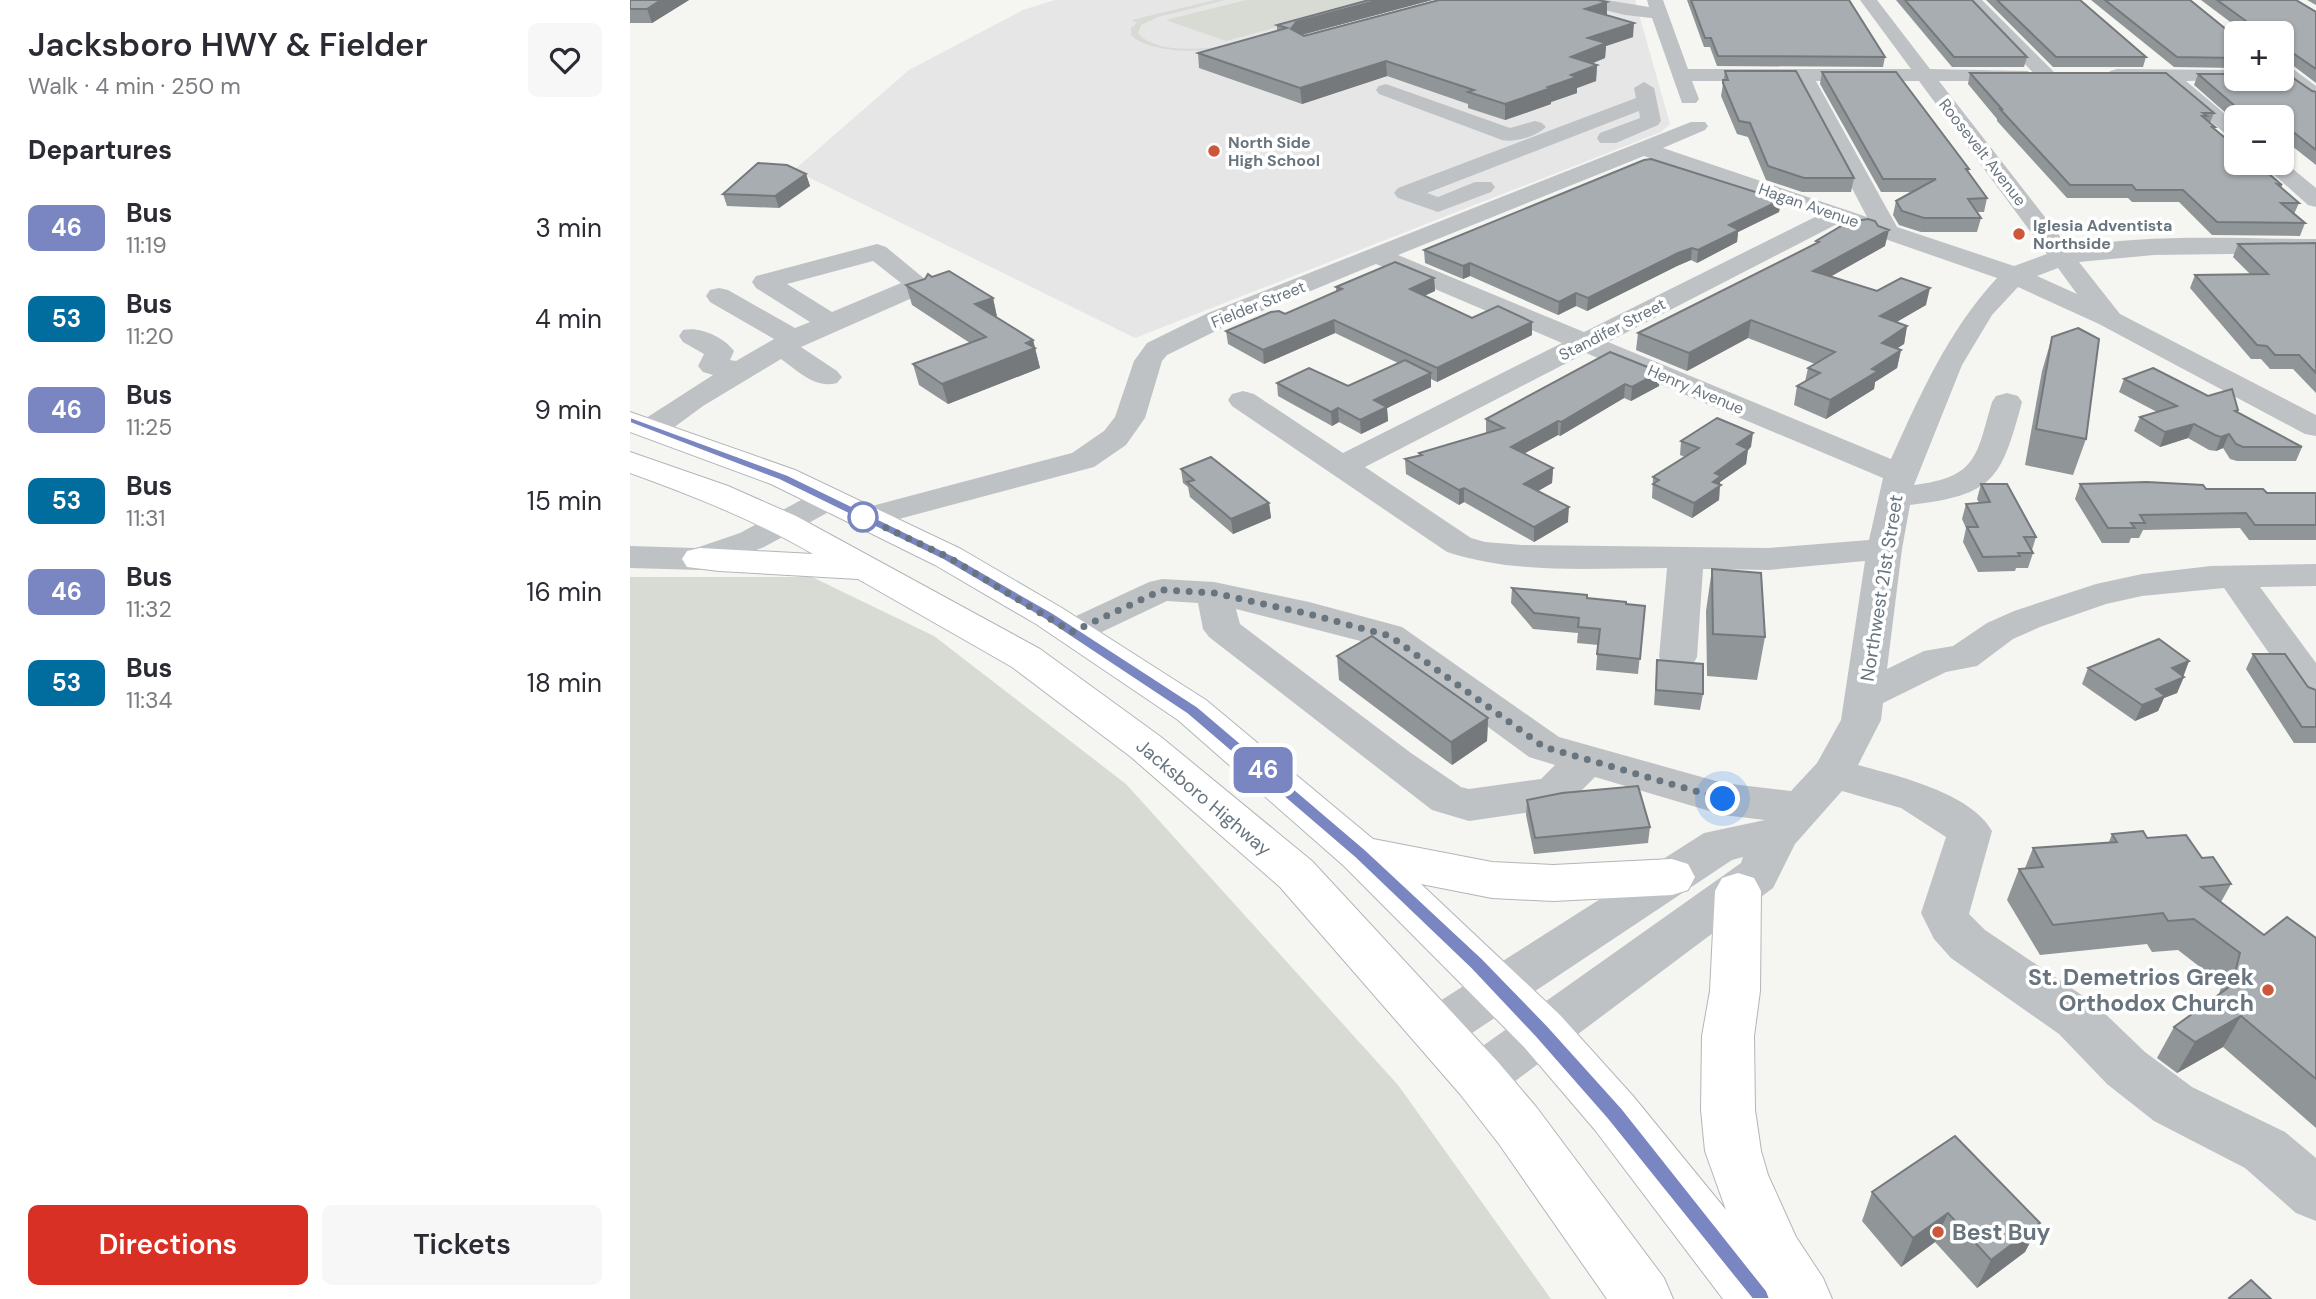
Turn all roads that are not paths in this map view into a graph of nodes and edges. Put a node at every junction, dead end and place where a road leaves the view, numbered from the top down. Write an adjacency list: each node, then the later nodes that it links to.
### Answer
1 (1586, 0): 4 (street)
2 (1868, 0): 7 (street, Roosevelt Avenue)
3 (1973, 0): 7 (street)
4 (1657, 6): 13 (street)
5 (2148, 59): 10 (street)
6 (1802, 75): 7 (street); 13 (street); 30 (street)
7 (1924, 75): 33 (street, Roosevelt Avenue)
8 (2100, 75): 10 (street)
9 (2294, 75): 12 (street)
10 (2168, 76): 11 (street); 18 (street)
11 (2224, 76)
12 (2316, 76)
13 (1682, 80): 16 (street); 19 (street)
14 (2294, 80): 17 (street)
15 (1386, 90): 20 (street)
16 (1645, 94): 20 (street); 21 (street); 22 (street)
17 (2316, 96)
18 (2224, 123)
19 (1698, 126): 23 (street, Fielder Street); 25 (street)
20 (1535, 127): 21 (street, Hagan Avenue)
21 (1558, 134): 22 (street, Hagan Avenue); 27 (street)
22 (1591, 145): 23 (street, Hagan Avenue); 24 (street)
23 (1634, 152): 25 (street, Hagan Avenue); 32 (street, Fielder Street)
24 (1552, 160)
25 (1710, 171): 29 (street, Hagan Avenue)
26 (2286, 175): 28 (street)
27 (1502, 180)
28 (2316, 200)
29 (1838, 215): 30 (street, Hagan Avenue); 40 (street, Standifer Street)
30 (1887, 232): 34 (street, Hagan Avenue)
31 (2316, 246): 33 (street, Northwest 21st Street)
32 (1377, 256): 40 (street, Henry Avenue); 50 (street, Fielder Street)
33 (2064, 257): 34 (street, Northwest 21st Street); 36 (street, Roosevelt Avenue)
34 (2014, 275): 36 (street, Hagan Avenue); 49 (street, Northwest 21st Street)
35 (719, 296): 39 (street)
36 (2110, 320): 46 (street, Roosevelt Avenue)
37 (830, 323): 39 (street)
38 (693, 336): 41 (street)
39 (788, 342): 41 (street); 42 (street)
40 (1585, 343): 48 (street, Standifer Street); 49 (street, Henry Avenue)
41 (740, 371): 45 (street)
42 (827, 377)
43 (1243, 400): 48 (street)
44 (2007, 401): 49 (street)
45 (642, 424): 50 (main road)
46 (2316, 427)
47 (630, 463): 51 (main road, Jacksboro Highway)
48 (1342, 466): 54 (street)
49 (1897, 486): 52 (street, Northwest 21st Street)
50 (833, 502): 51 (street, Fielder Street); 60 (main road)
51 (774, 518): 53 (street); 55 (street); 56 (main road, Jacksboro Highway)
52 (1884, 549): 54 (street); 63 (street, Northwest 21st Street)
53 (633, 557): 55 (street)
54 (1686, 558): 61 (street)
55 (701, 559): 56 (main road)
56 (873, 572): 70 (main road, Jacksboro Highway)
57 (2316, 575): 58 (street)
58 (2234, 576): 62 (street); 63 (street)
59 (1214, 593): 60 (street); 64 (street); 64 (street)
60 (1072, 632): 66 (main road)
61 (1678, 657)
62 (2316, 692)
63 (1862, 708): 65 (street, Northwest 21st Street)
64 (1587, 759): 65 (street)
65 (1804, 805): 67 (street); 68 (street, Northwest 21st Street); 73 (street)
66 (1360, 854): 67 (main road); 69 (main road)
67 (1672, 877): 69 (street)
68 (1738, 891): 71 (street, Northwest 21st Street); 76 (main road)
69 (1501, 989): 70 (street); 71 (main road)
70 (1436, 1030): 72 (main road, Jacksboro Highway)
71 (1542, 1031): 72 (street, Northwest 21st Street); 75 (main road)
72 (1479, 1078): 74 (main road, Jacksboro Highway)
73 (2316, 1194)
74 (1643, 1299)
75 (1759, 1299)
76 (1802, 1299)

